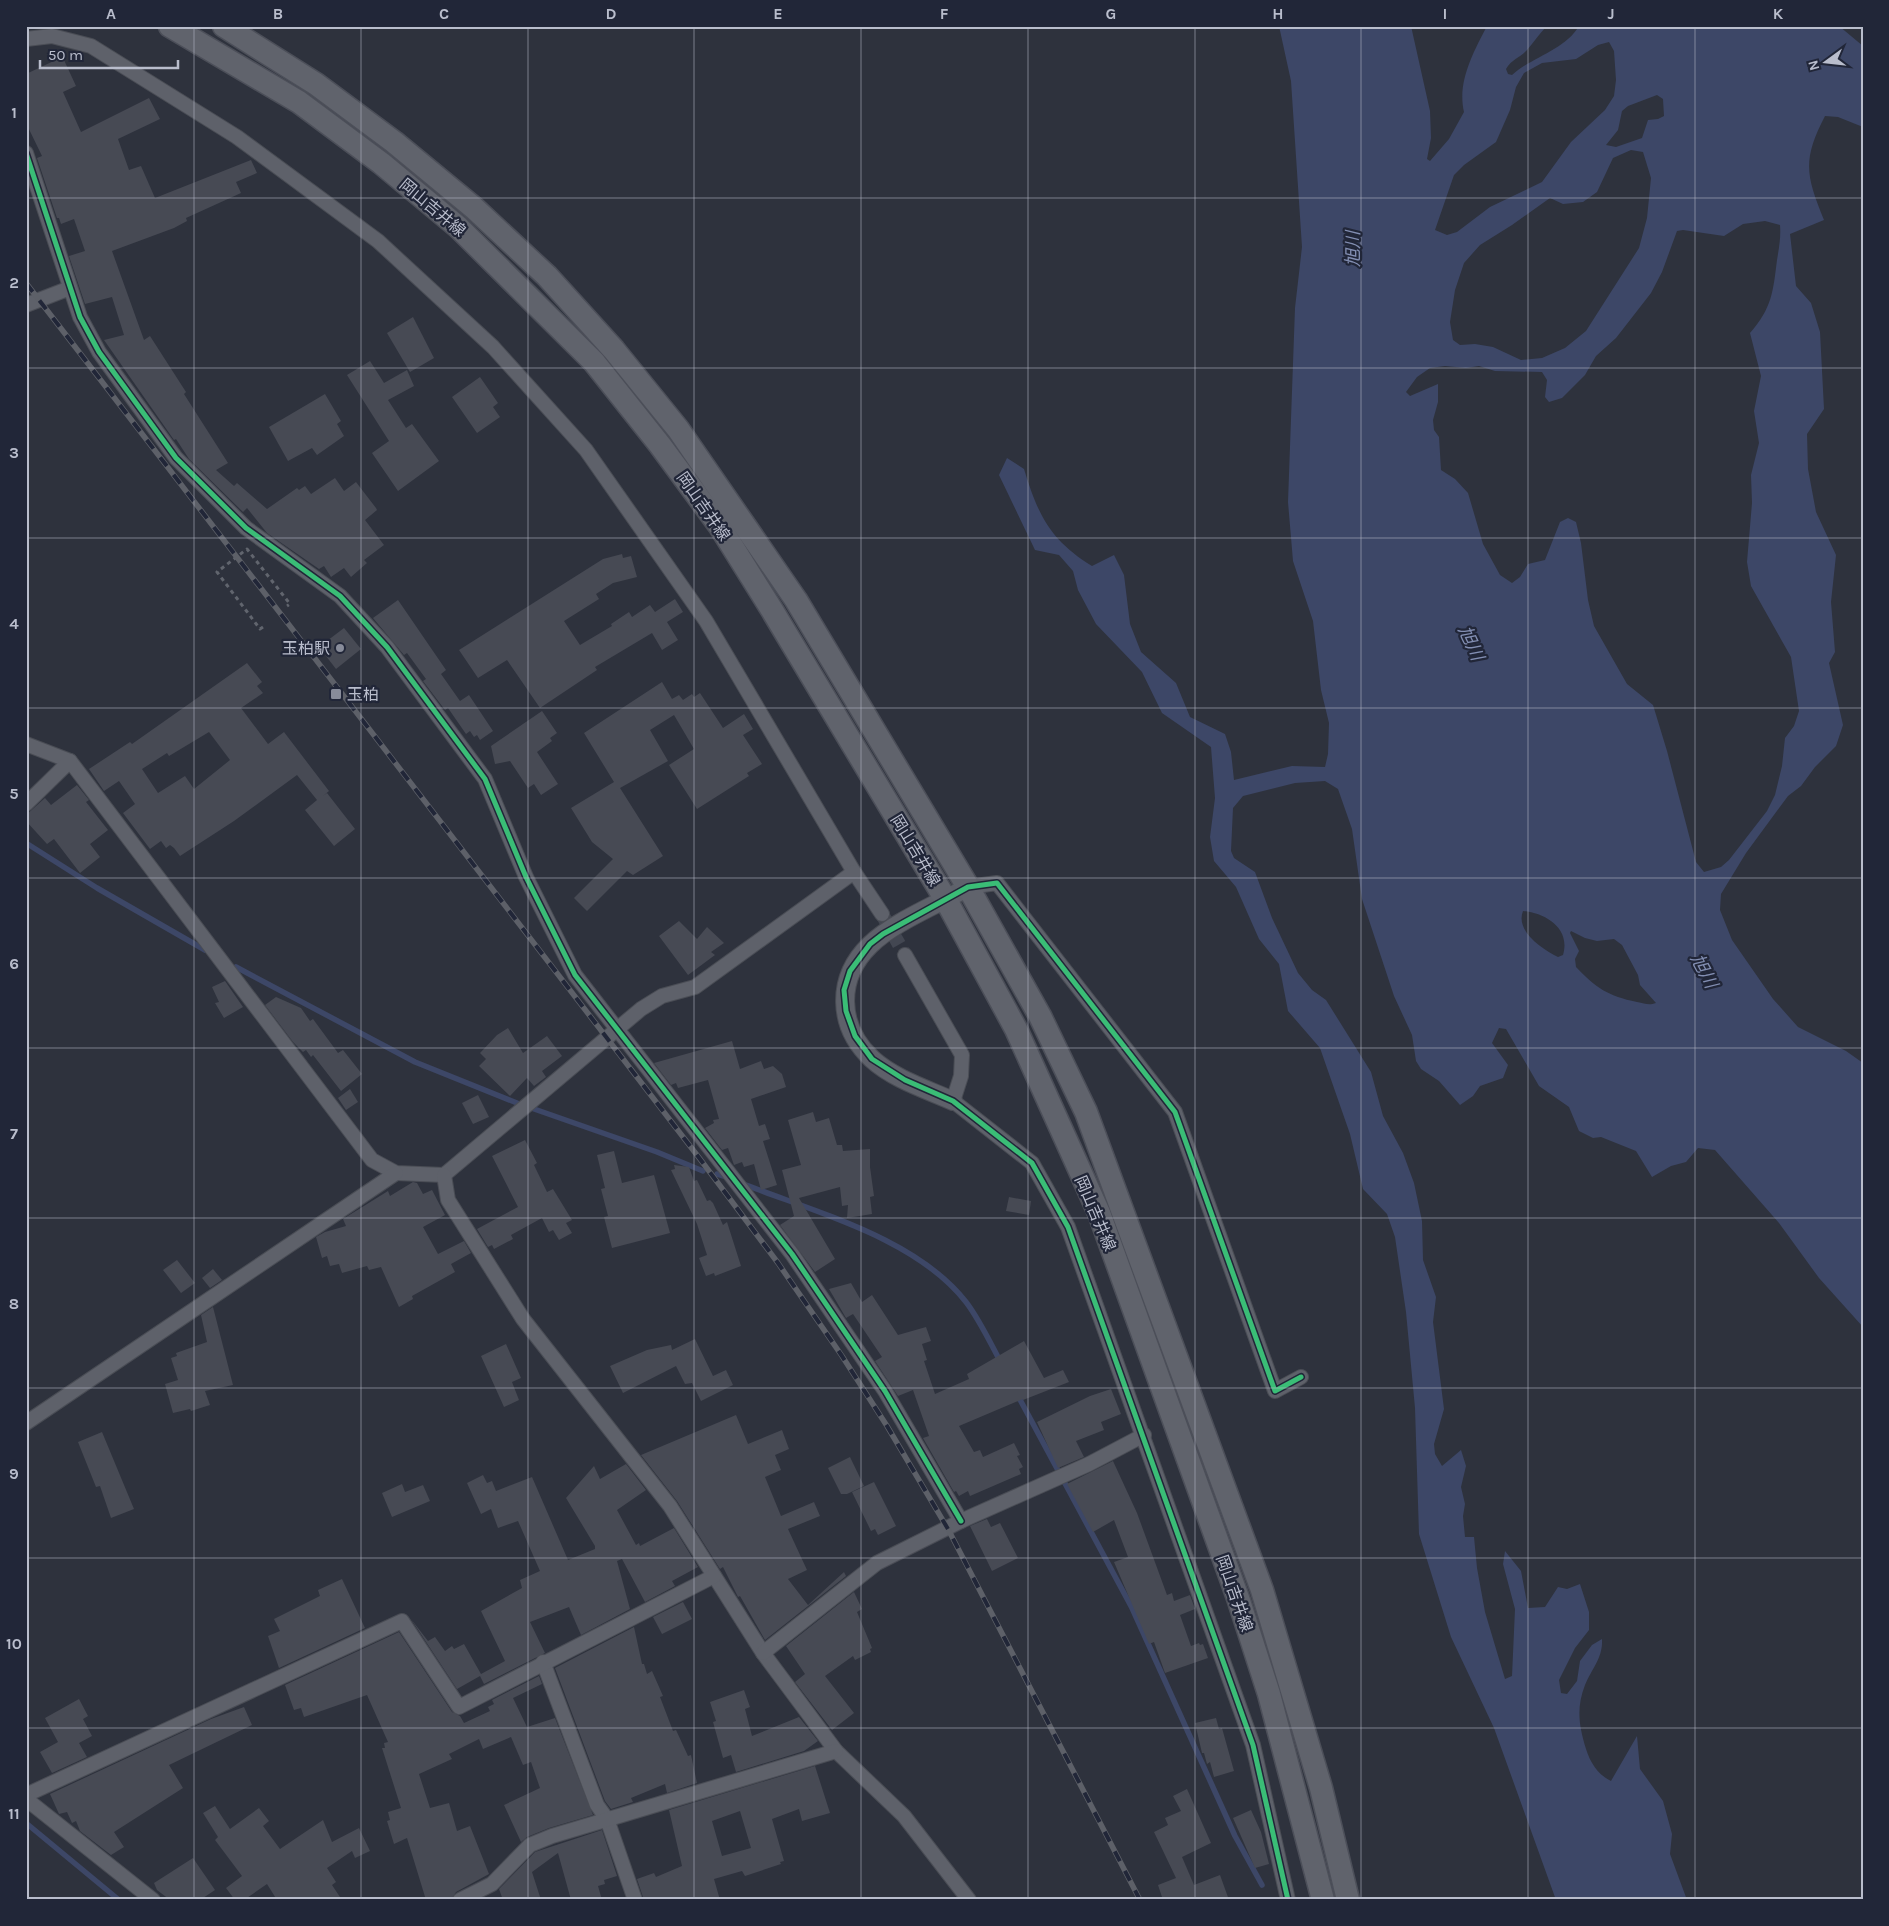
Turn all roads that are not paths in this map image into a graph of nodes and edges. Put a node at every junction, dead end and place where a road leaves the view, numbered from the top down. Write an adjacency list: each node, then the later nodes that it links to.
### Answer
1 (170, 26): 12 (main road, 岡山吉井線)
2 (224, 26): 11 (main road, 岡山吉井線)
3 (26, 40): 10 (street)
4 (26, 153): 5 (street)
5 (70, 288): 6 (street); 15 (street)
6 (26, 305)
7 (26, 744): 8 (street)
8 (70, 761): 9 (street); 17 (street)
9 (26, 804)
10 (854, 872): 13 (street); 15 (street)
11 (968, 887): 12 (street); 19 (street); 36 (main road, 岡山吉井線)
12 (946, 900): 16 (street); 35 (main road, 岡山吉井線)
13 (882, 914)
14 (905, 955): 16 (street)
15 (618, 1029): 18 (street); 22 (street)
16 (953, 1101): 21 (street)
17 (396, 1174): 18 (street); 20 (street)
18 (444, 1176): 23 (street)
19 (1301, 1377)
20 (26, 1423)
21 (1144, 1435): 22 (street); 34 (street)
22 (961, 1521): 24 (street)
23 (714, 1576): 24 (street); 25 (street)
24 (763, 1653): 26 (street)
25 (543, 1662): 27 (street); 29 (street)
26 (836, 1751): 29 (street); 33 (street)
27 (26, 1795)
28 (26, 1799): 30 (street)
29 (607, 1818): 31 (street); 32 (street)
30 (153, 1900)
31 (460, 1900)
32 (635, 1900)
33 (969, 1900)
34 (1288, 1900)
35 (1323, 1900)
36 (1348, 1900)

